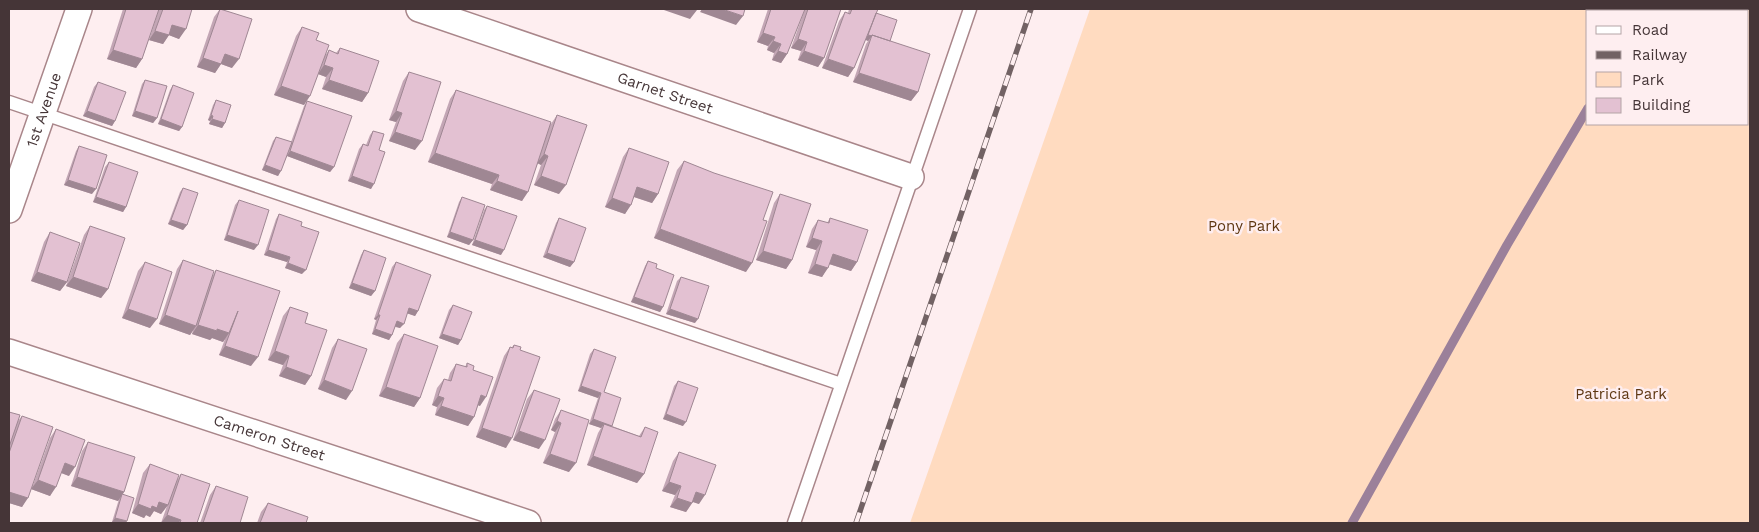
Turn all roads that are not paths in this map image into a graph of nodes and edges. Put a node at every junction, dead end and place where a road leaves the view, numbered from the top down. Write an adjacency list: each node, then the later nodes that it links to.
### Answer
1 (79, 9): 5 (street, 1st Avenue)
2 (419, 9): 6 (street, Garnet Street)
3 (970, 9): 6 (lane)
4 (9, 102): 5 (lane)
5 (42, 114): 7 (street, 1st Avenue); 9 (lane)
6 (911, 178): 9 (lane)
7 (9, 210)
8 (9, 352): 10 (street, Cameron Street)
9 (841, 384): 11 (lane)
10 (528, 523)
11 (794, 523)

